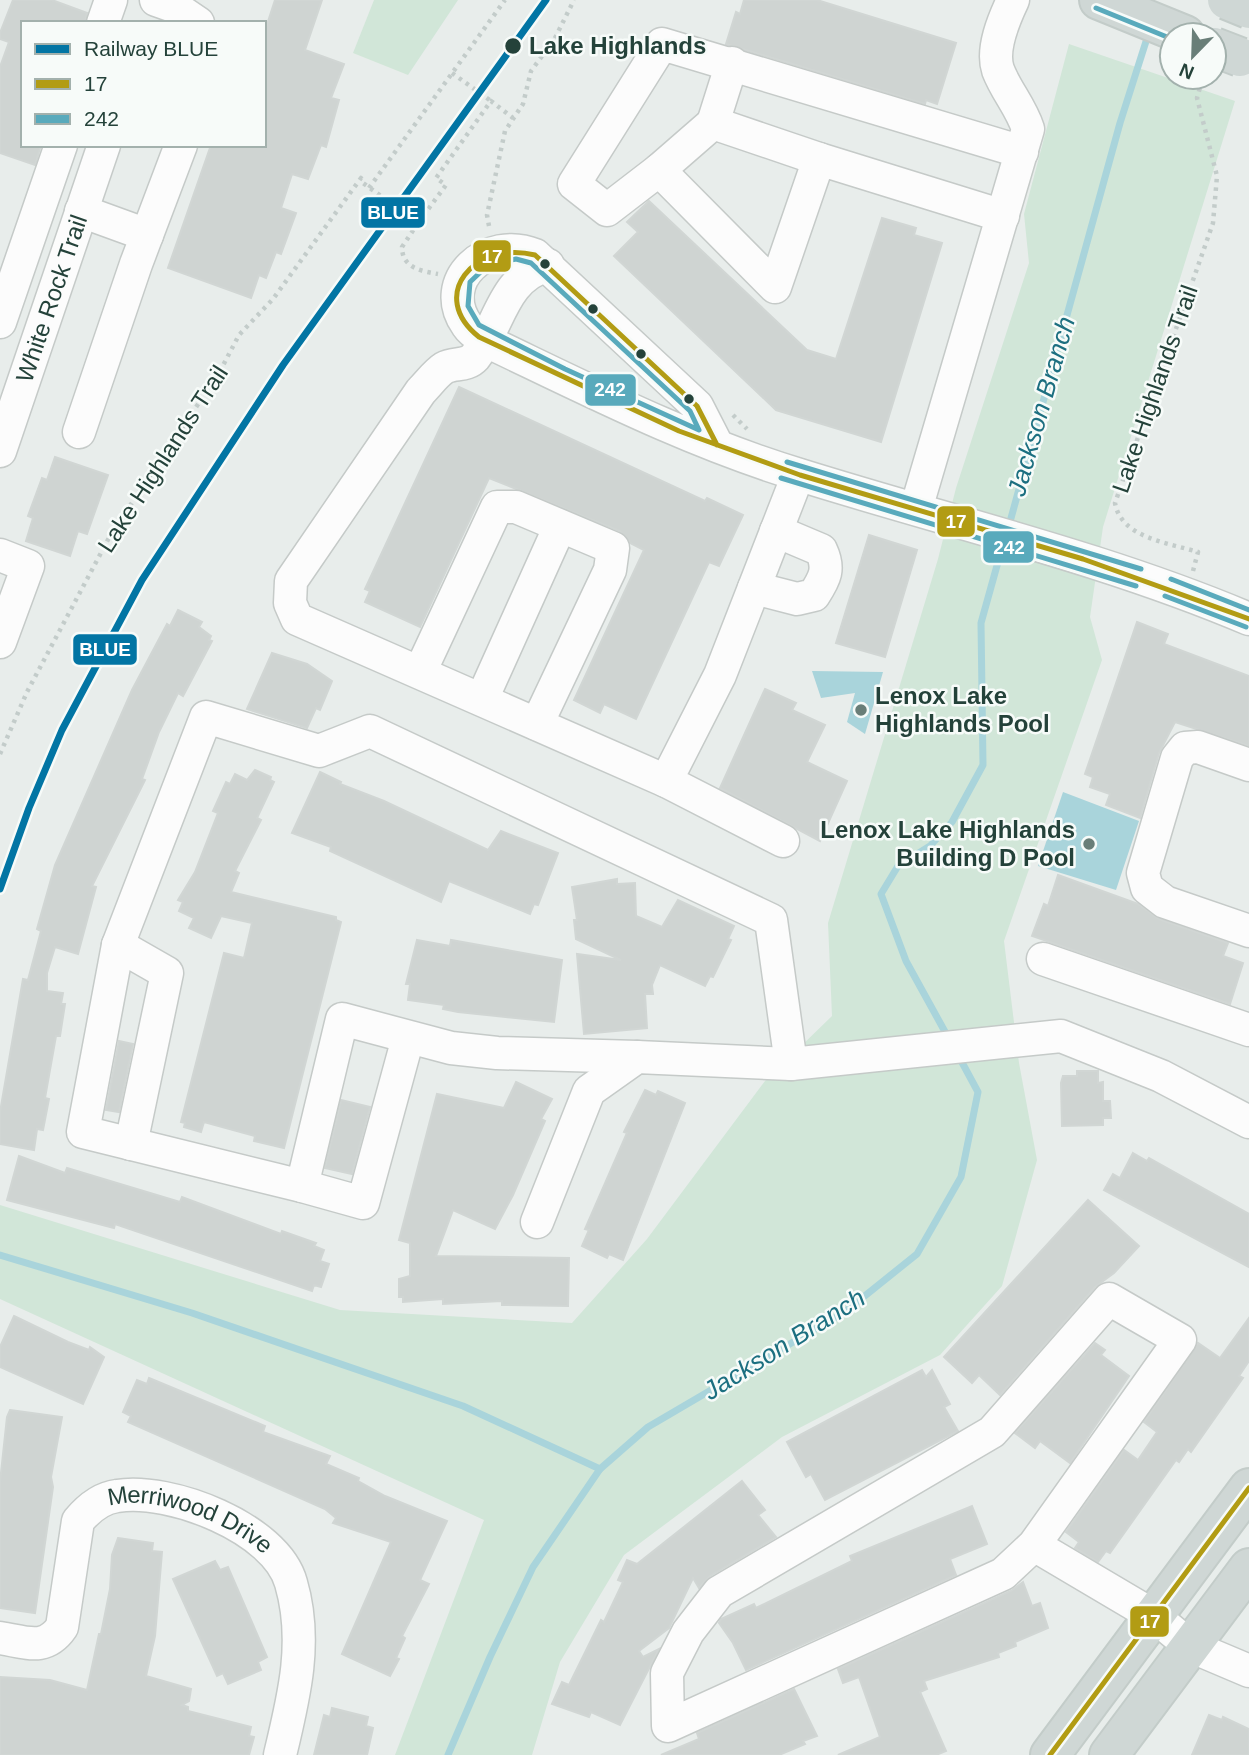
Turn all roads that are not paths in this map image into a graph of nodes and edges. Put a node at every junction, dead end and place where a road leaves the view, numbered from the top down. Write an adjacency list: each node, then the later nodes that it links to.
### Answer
1 (111, 0): 7 (street)
2 (155, 0): 8 (street); 9 (street)
3 (1013, 0): 16 (street)
4 (1099, 0): 10 (main road)
5 (1227, 0): 6 (main road, bridge)
6 (1249, 9)
7 (104, 21)
8 (148, 21)
9 (195, 21)
10 (1158, 24)
11 (732, 63): 12 (street); 16 (street); 18 (street)
12 (713, 123): 17 (street); 18 (street)
13 (60, 147): 23 (street)
14 (103, 147): 19 (street, White Rock Trail)
15 (180, 147): 21 (street)
16 (1022, 152): 20 (street)
17 (819, 159): 18 (street); 20 (street)
18 (659, 170)
19 (81, 211): 21 (street); 27 (street, White Rock Trail)
20 (1003, 216): 29 (street)
21 (147, 235): 25 (street)
22 (548, 265): 24 (street); 24 (street); 26 (street)
23 (0, 321)
24 (484, 340): 26 (street); 36 (street)
25 (79, 432)
26 (717, 445): 28 (street)
27 (0, 451)
28 (798, 475): 29 (street); 31 (street)
29 (916, 509): 34 (street)
30 (560, 526): 36 (street); 37 (street); 38 (street)
31 (776, 531): 33 (street); 33 (street)
32 (0, 555): 35 (street)
33 (754, 588): 40 (street)
34 (1249, 619)
35 (0, 642)
36 (420, 672): 37 (street)
37 (482, 699): 38 (street)
38 (537, 724): 40 (street)
39 (1249, 765): 42 (street)
40 (666, 781): 41 (street)
41 (783, 841)
42 (1249, 931)
43 (118, 945): 48 (street); 50 (street); 50 (street)
44 (1042, 959): 45 (street)
45 (1249, 1030)
46 (408, 1038): 47 (street); 51 (street); 51 (street)
47 (637, 1057): 48 (street); 52 (street)
48 (803, 1063): 49 (street)
49 (1249, 1122)
50 (131, 1144): 51 (street)
51 (302, 1186)
52 (537, 1222)
53 (1249, 1488): 56 (main road)
54 (1034, 1545): 54 (street); 56 (street)
55 (1249, 1568): 58 (main road)
56 (1154, 1616): 58 (street); 61 (main road)
57 (0, 1639): 60 (street, Merriwood Drive)
58 (1190, 1646): 59 (street); 62 (main road)
59 (1249, 1671)
60 (280, 1755)
61 (1050, 1755)
62 (1109, 1755)

